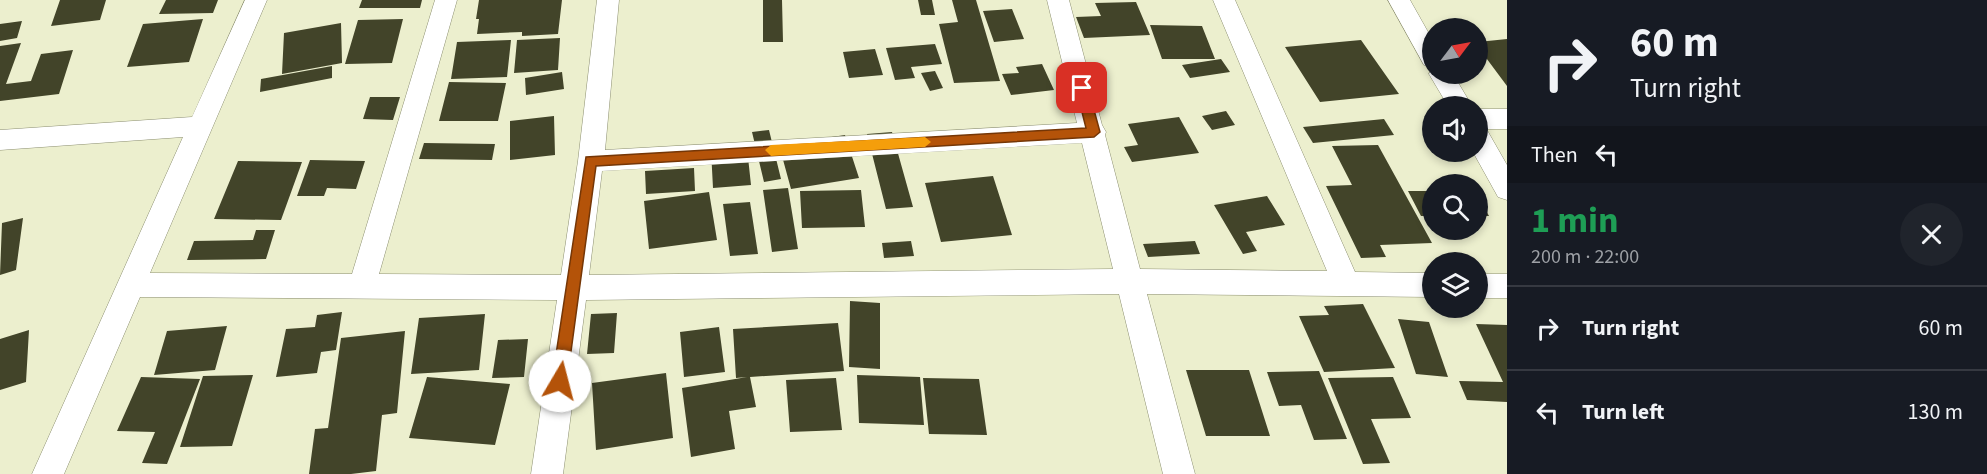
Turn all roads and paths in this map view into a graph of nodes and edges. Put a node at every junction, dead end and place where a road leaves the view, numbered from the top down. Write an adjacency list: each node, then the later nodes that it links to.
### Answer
1 (256, 0): 10 (street)
2 (446, 0): 20 (street)
3 (608, 0): 14 (street)
4 (1058, 0): 11 (street)
5 (1224, 0): 17 (street)
6 (1399, 0): 7 (street)
7 (1422, 41)
8 (1488, 119): 9 (street)
9 (1507, 119)
10 (201, 126): 12 (street); 18 (street)
11 (1094, 132): 14 (street); 16 (street)
12 (0, 140)
13 (1488, 155): 15 (street)
14 (591, 161): 23 (street)
15 (1507, 189)
16 (1132, 281): 17 (street); 23 (street); 26 (street)
17 (1346, 284): 19 (street)
18 (131, 285): 20 (street); 24 (street)
19 (1422, 285)
20 (362, 286): 23 (street)
21 (1488, 286): 22 (street)
22 (1507, 286)
23 (572, 288): 25 (street)
24 (48, 474)
25 (547, 474)
26 (1179, 474)

